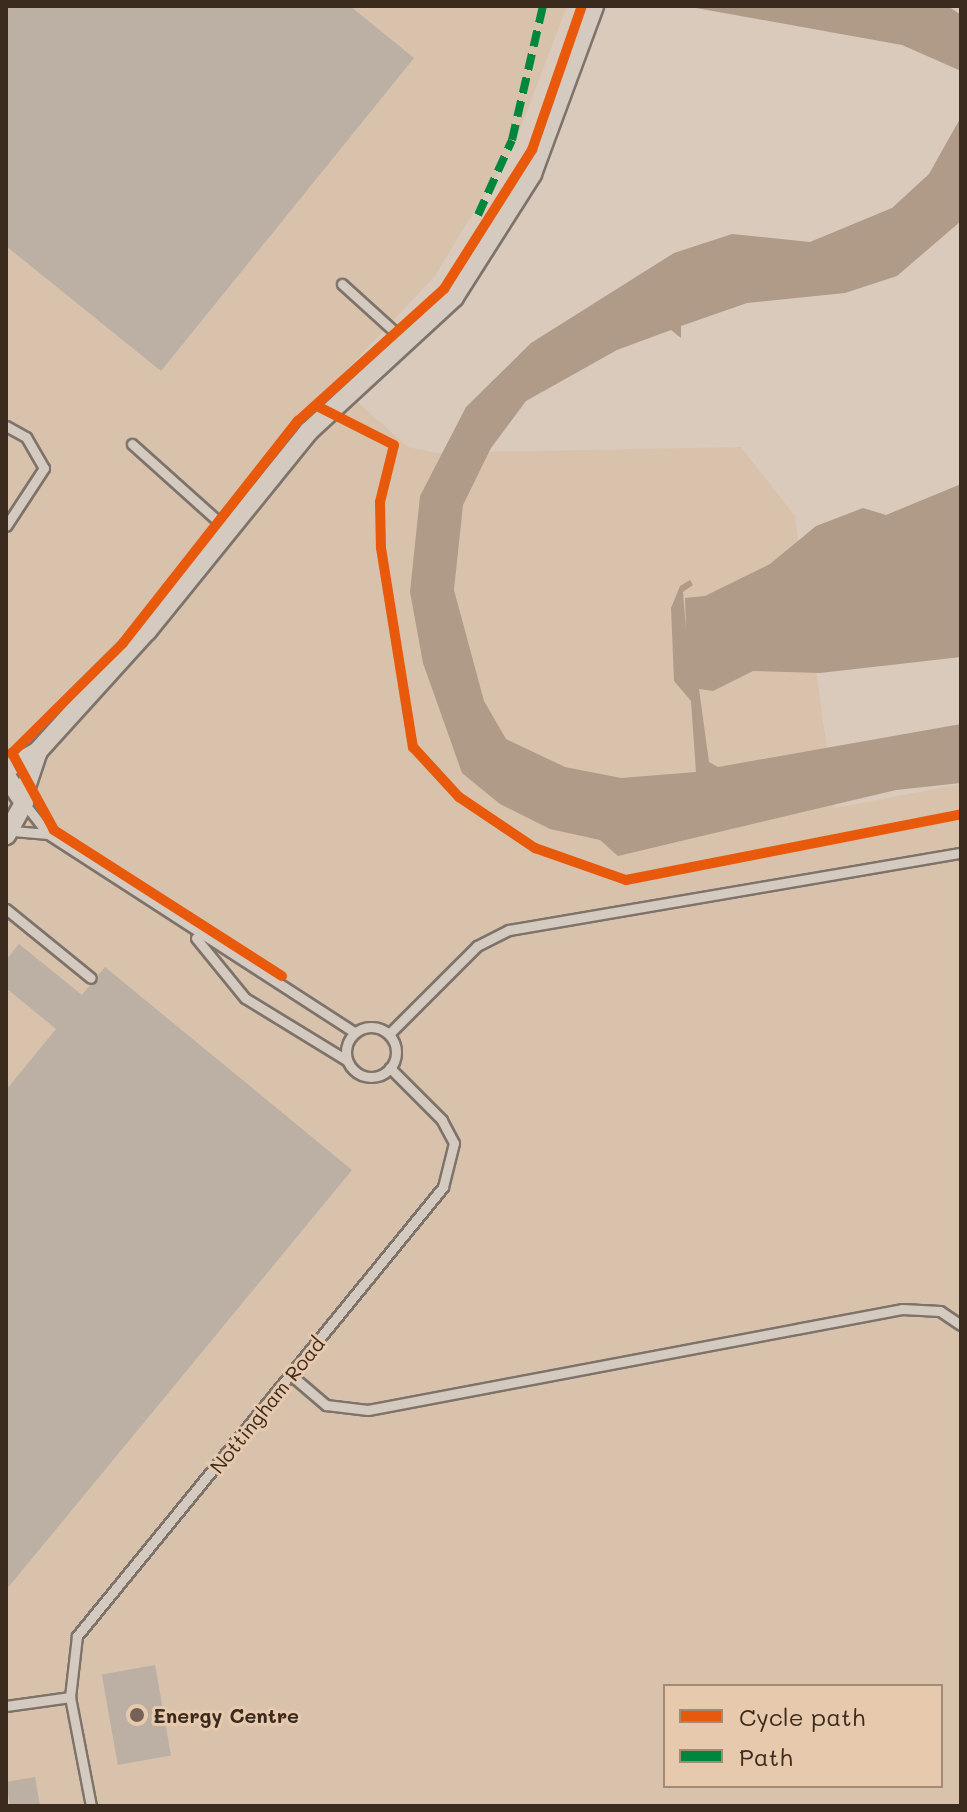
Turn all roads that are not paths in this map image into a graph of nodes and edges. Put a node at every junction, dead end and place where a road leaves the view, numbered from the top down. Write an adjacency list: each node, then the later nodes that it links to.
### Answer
1 (594, 6): 3 (street)
2 (342, 284): 3 (lane)
3 (408, 344): 7 (street)
4 (6, 426): 6 (lane)
5 (132, 444): 7 (lane)
6 (6, 526)
7 (228, 530): 8 (street)
8 (38, 751): 9 (street); 11 (street)
9 (6, 769)
10 (6, 776): 11 (street)
11 (23, 799): 12 (street); 13 (lane)
12 (9, 833): 13 (lane)
13 (48, 834): 16 (lane)
14 (961, 853): 19 (lane)
15 (6, 909): 17 (lane)
16 (191, 933): 18 (lane); 20 (lane)
17 (91, 978)
18 (354, 1032): 19 (lane); 20 (lane)
19 (389, 1034): 21 (lane)
20 (346, 1060): 21 (lane)
21 (390, 1068): 23 (lane, Nottingham Road)
22 (961, 1325): 23 (lane)
23 (292, 1376): 24 (lane, Nottingham Road)
24 (70, 1697): 25 (lane); 26 (lane, Nottingham Road)
25 (6, 1706)
26 (91, 1806)

